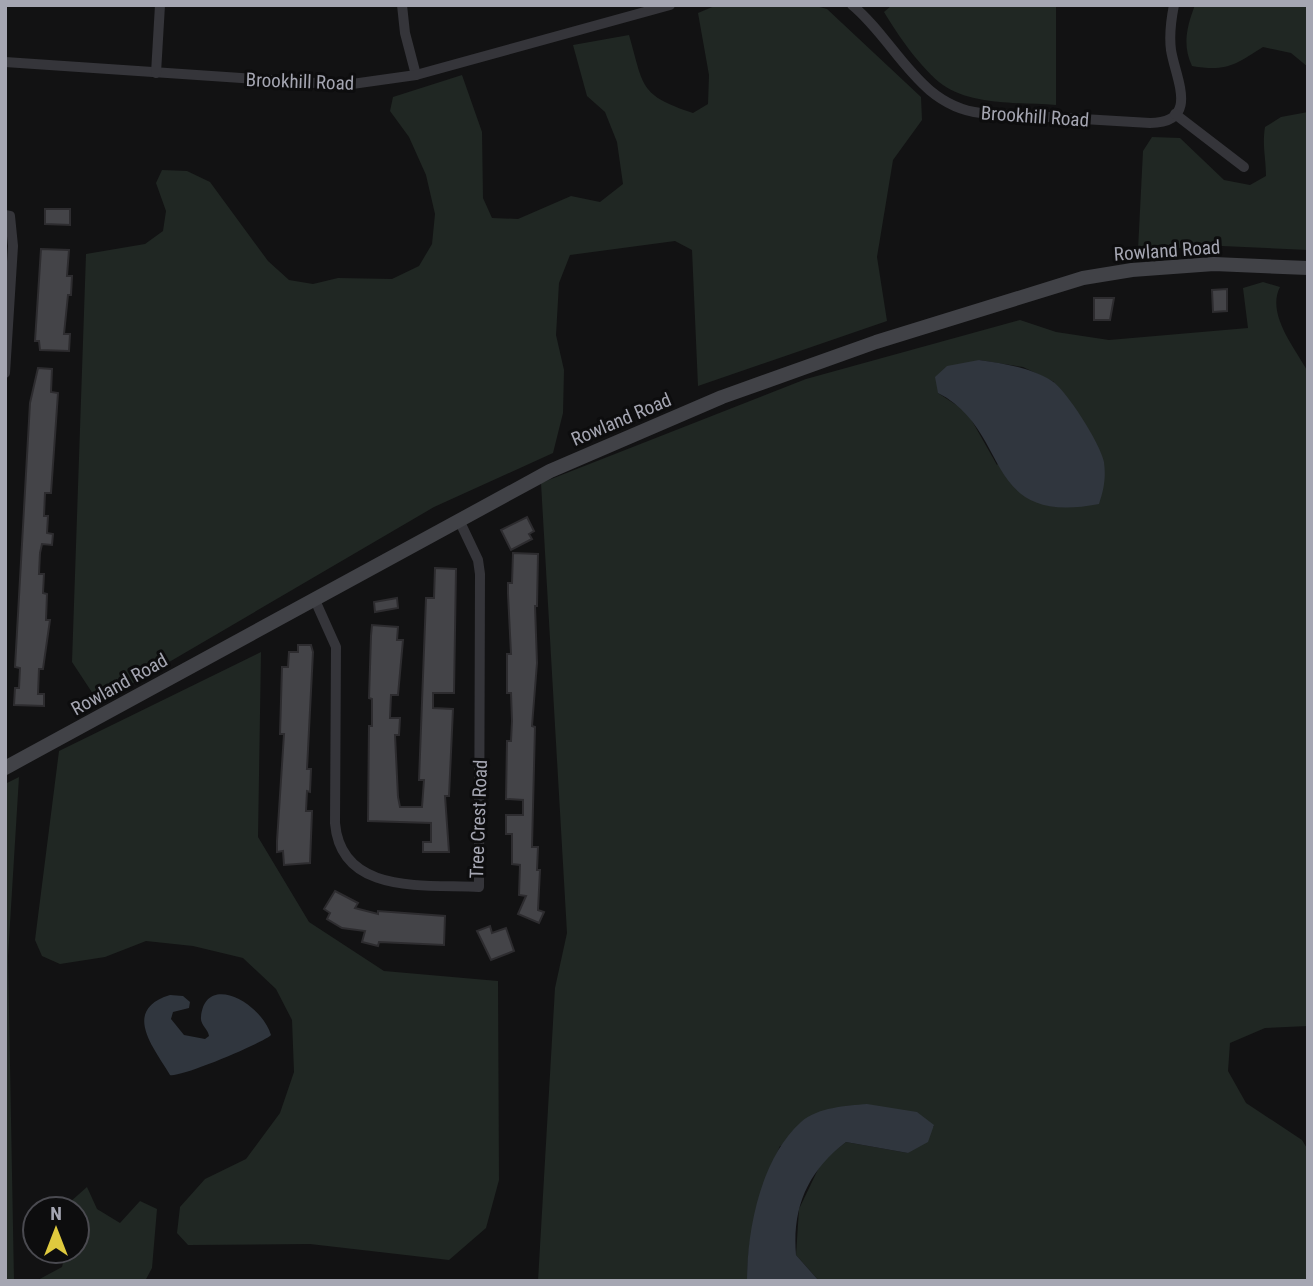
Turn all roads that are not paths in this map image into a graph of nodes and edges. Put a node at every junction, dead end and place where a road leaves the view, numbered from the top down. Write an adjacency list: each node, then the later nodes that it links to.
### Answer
1 (160, 5): 7 (street)
2 (402, 5): 8 (street)
3 (670, 5): 8 (street, Brookhill Road)
4 (852, 5): 9 (street, Brookhill Road)
5 (1174, 5): 9 (street)
6 (5, 62): 7 (street, Brookhill Road)
7 (156, 73): 8 (street, Brookhill Road)
8 (415, 75)
9 (1175, 114): 10 (street)
10 (1244, 167)
11 (5, 215): 13 (street)
12 (1308, 268): 14 (street, Rowland Road)
13 (5, 373)
14 (459, 520): 15 (street, Rowland Road); 15 (street, Tree Crest Road)
15 (314, 598): 16 (street, Rowland Road)
16 (7, 763)

